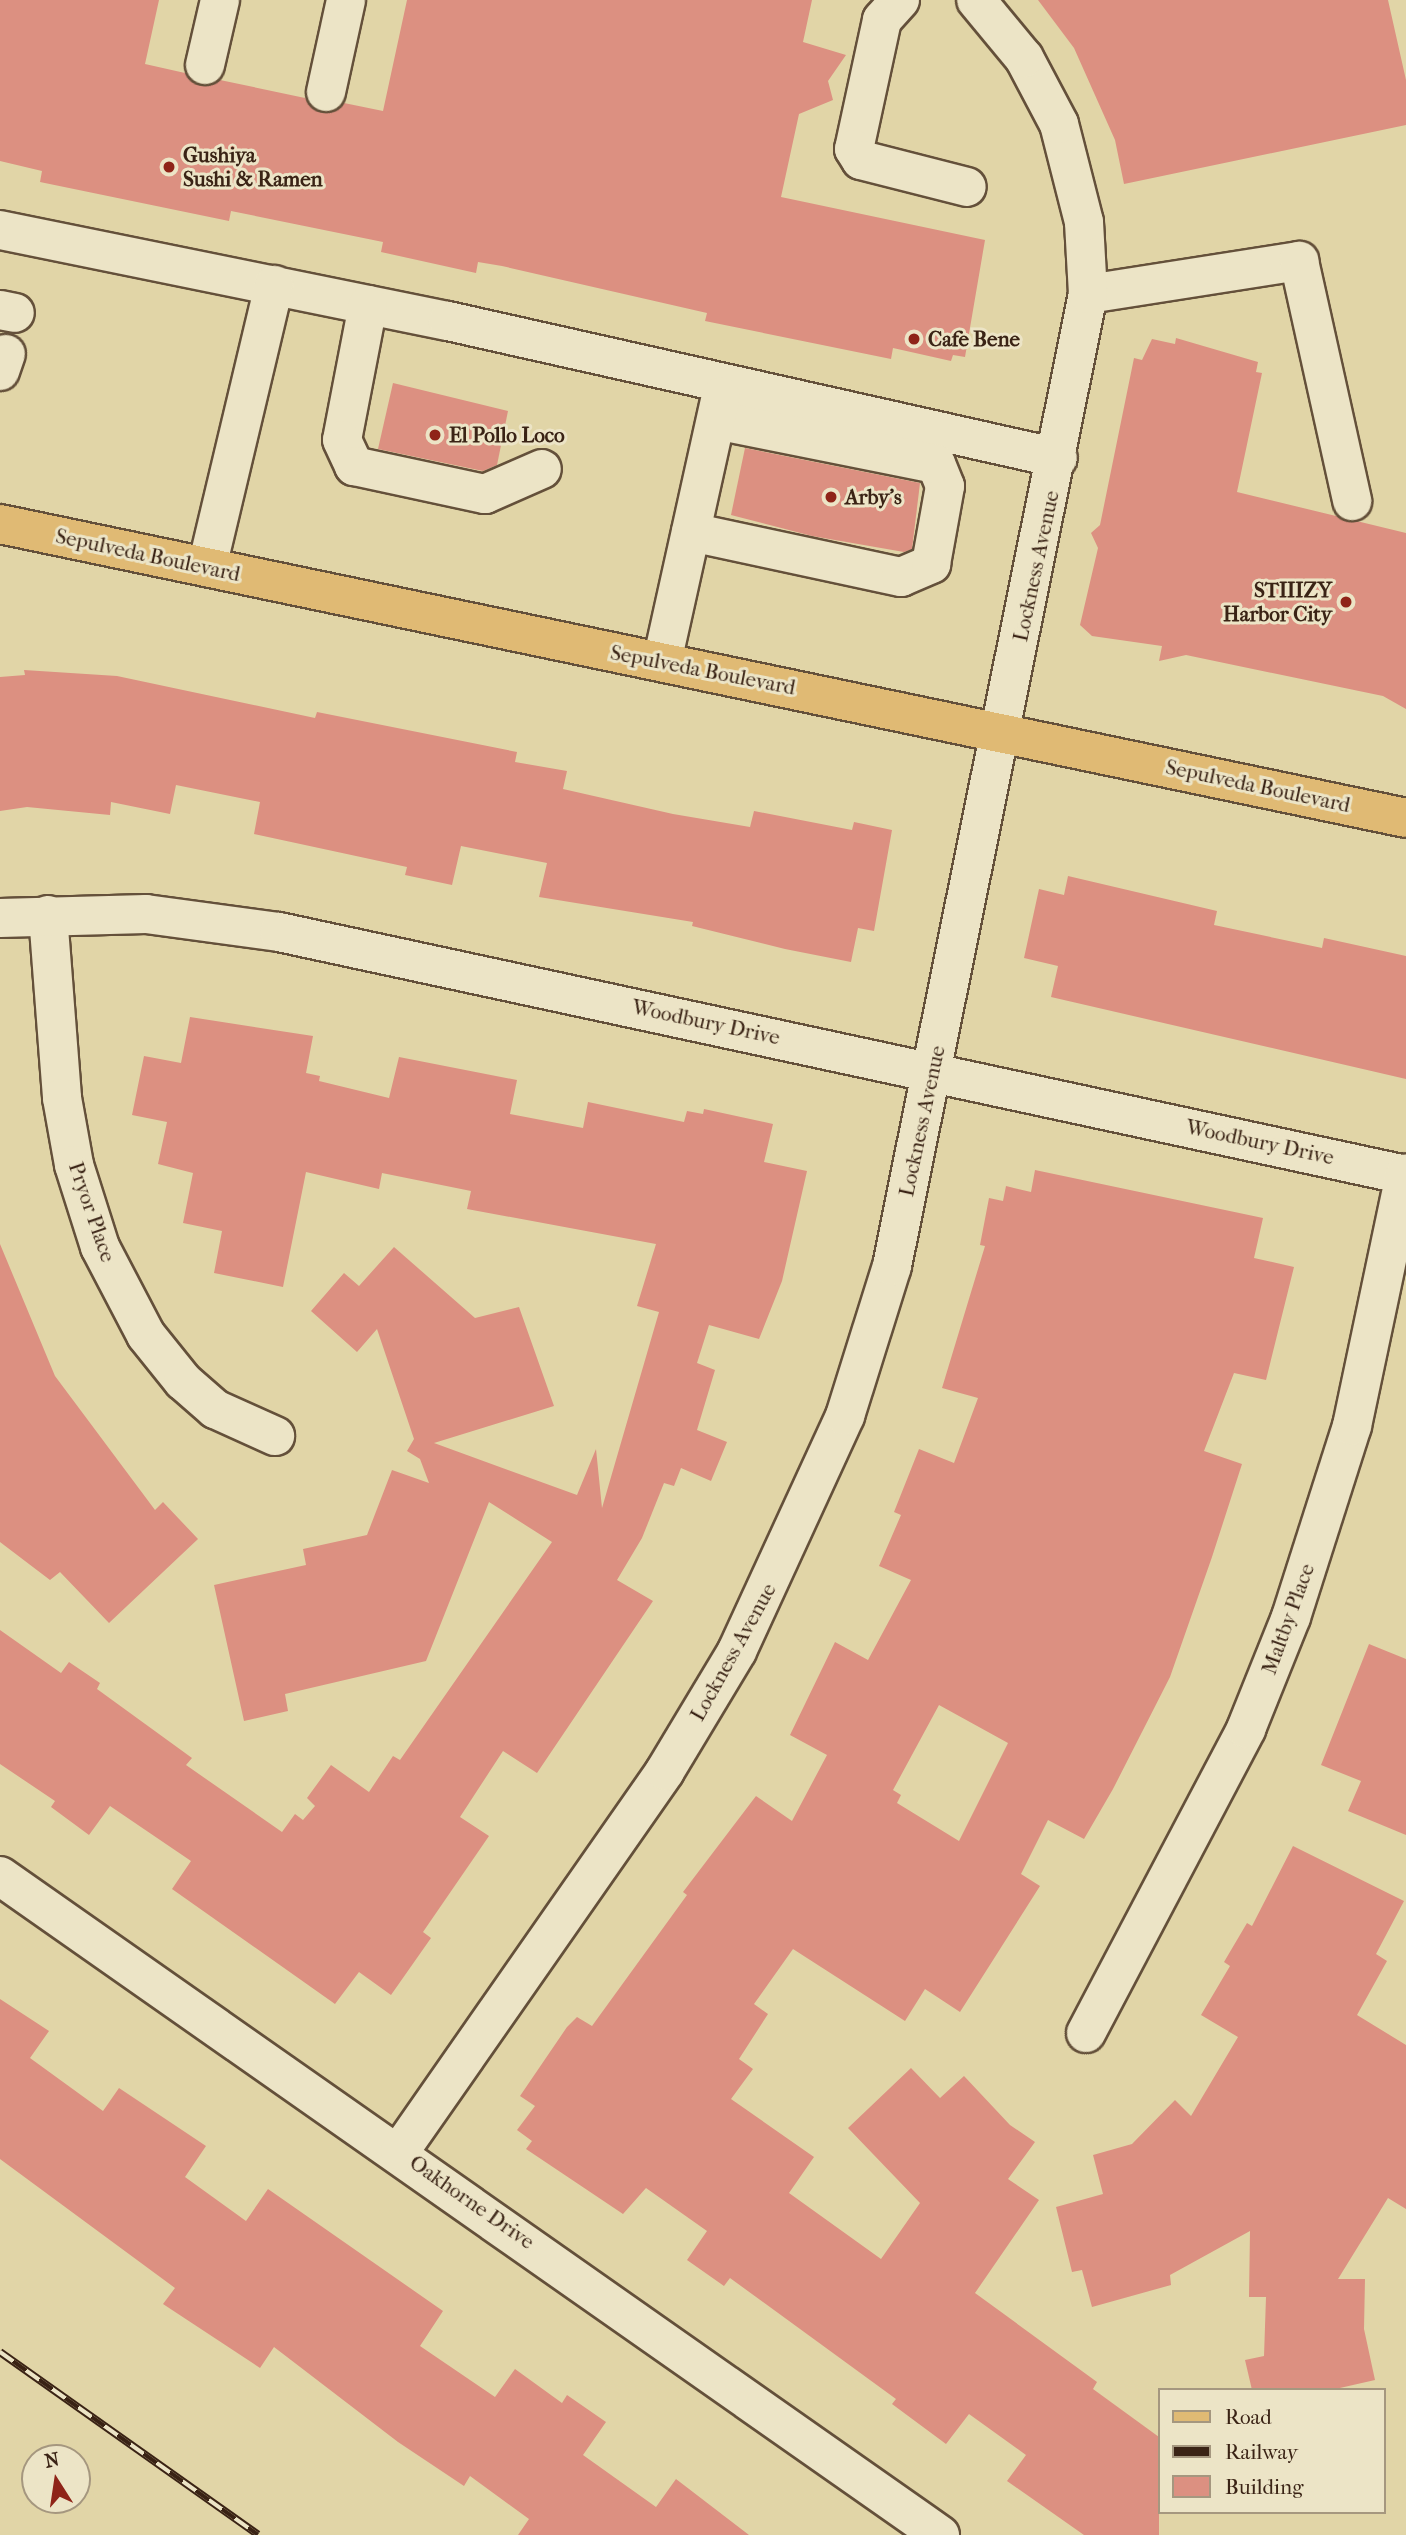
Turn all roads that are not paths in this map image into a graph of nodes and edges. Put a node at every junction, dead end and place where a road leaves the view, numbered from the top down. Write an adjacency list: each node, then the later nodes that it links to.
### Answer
1 (220, 0): 5 (street)
2 (345, 0): 6 (street)
3 (900, 0): 7 (street)
4 (976, 0): 10 (street, Lockness Avenue)
5 (205, 65)
6 (326, 92)
7 (967, 187)
8 (0, 230): 9 (street)
9 (274, 285): 11 (street); 19 (street)
10 (1088, 295): 14 (street, Lockness Avenue); 16 (street)
11 (368, 305): 12 (street); 15 (street)
12 (724, 383): 13 (street); 14 (street)
13 (716, 420): 18 (street); 18 (street)
14 (1058, 458): 21 (street, Lockness Avenue)
15 (542, 470)
16 (1352, 501)
17 (0, 524): 19 (main road, Sepulveda Boulevard)
18 (691, 532): 20 (street)
19 (207, 567): 20 (main road, Sepulveda Boulevard)
20 (662, 662): 21 (main road, Sepulveda Boulevard)
21 (1003, 730): 22 (main road, Sepulveda Boulevard); 25 (street, Lockness Avenue)
22 (1406, 818)
23 (48, 915): 24 (street, Woodbury Drive); 25 (street, Woodbury Drive); 27 (street, Pryor Place)
24 (0, 918)
25 (932, 1070): 26 (street, Woodbury Drive); 30 (street, Lockness Avenue)
26 (1406, 1175): 29 (street, Maltby Place)
27 (275, 1436)
28 (0, 1876): 30 (street, Oakhorne Drive)
29 (1086, 2032)
30 (400, 2151): 31 (street, Oakhorne Drive)
31 (940, 2535)

